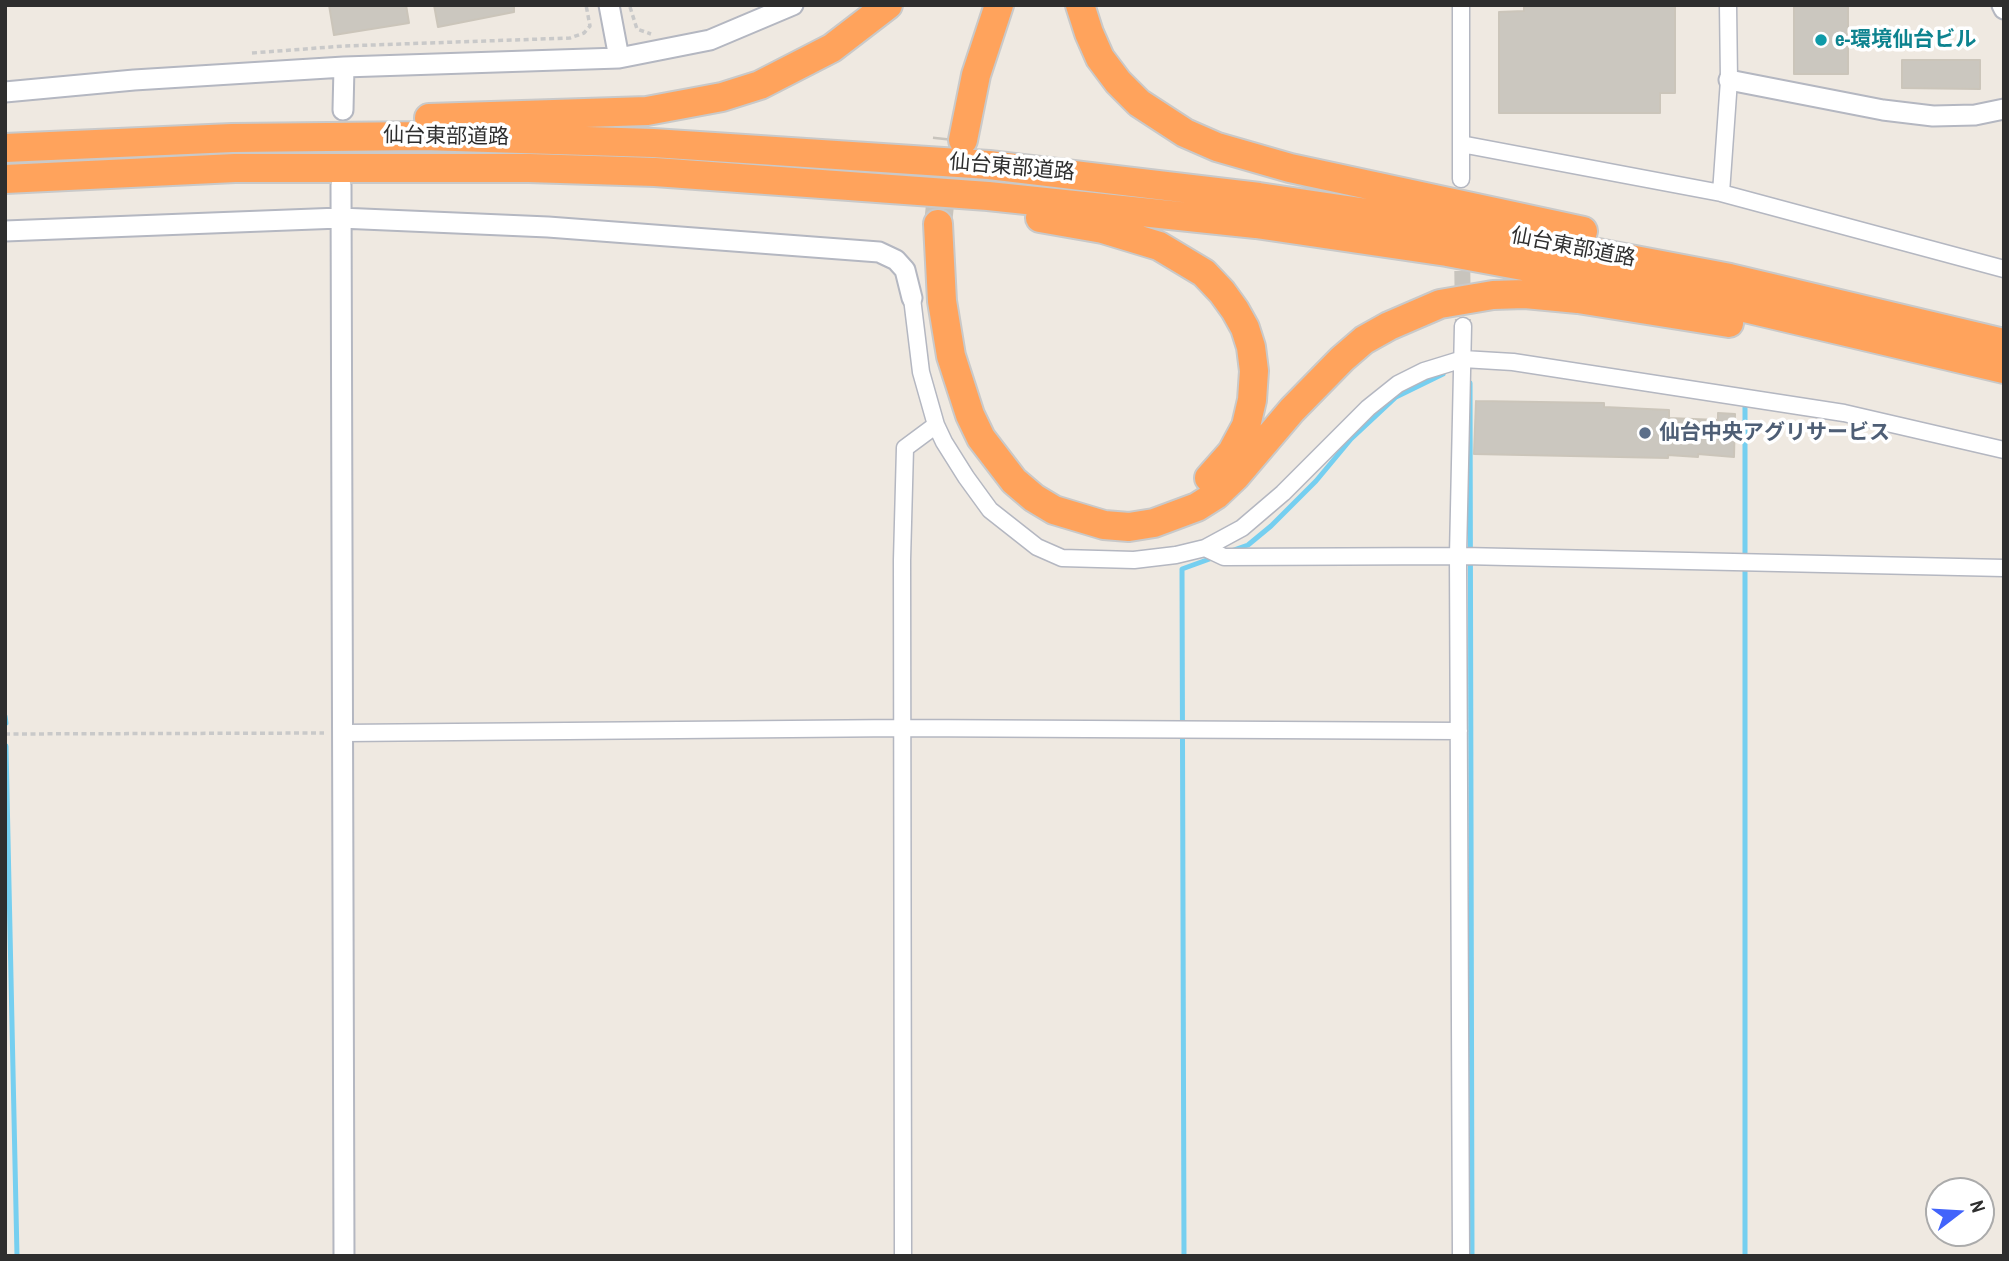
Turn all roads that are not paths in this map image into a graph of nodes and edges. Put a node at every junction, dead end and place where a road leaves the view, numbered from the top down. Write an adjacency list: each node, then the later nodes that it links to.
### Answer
1 (610, 5): 9 (street)
2 (793, 5): 9 (street)
3 (888, 5): 15 (highway)
4 (981, 5): 5 (highway)
5 (999, 5)
6 (1080, 5): 27 (highway)
7 (1461, 5): 16 (street)
8 (1728, 5): 11 (street)
9 (620, 58): 10 (street)
10 (344, 67): 12 (street); 14 (street)
11 (1729, 80): 13 (street); 22 (street)
12 (5, 92)
13 (2004, 109)
14 (343, 110)
15 (116, 142): 17 (highway, 仙台東部道路); 27 (highway, 仙台東部道路)
16 (1461, 144): 19 (street); 22 (street)
17 (5, 148)
18 (655, 172): 20 (highway, 仙台東部道路); 31 (highway, 仙台東部道路); 31 (highway)
19 (1461, 178)
20 (5, 179)
21 (341, 185): 23 (street)
22 (1721, 193): 25 (street)
23 (340, 218): 24 (street); 26 (street); 39 (street)
24 (5, 231)
25 (2004, 269)
26 (912, 298): 32 (street)
27 (1847, 305): 29 (highway, 仙台東部道路)
28 (1463, 326): 30 (street)
29 (2004, 343)
30 (1462, 359): 33 (street); 34 (street); 35 (street)
31 (2004, 370)
32 (936, 425): 34 (street); 37 (street)
33 (2004, 450)
34 (1214, 552): 35 (street)
35 (1466, 556): 36 (street); 38 (street)
36 (2004, 568)
37 (902, 728): 38 (street); 39 (street); 41 (street)
38 (1459, 731): 42 (street)
39 (344, 733): 40 (street)
40 (344, 1256)
41 (903, 1256)
42 (1461, 1256)

